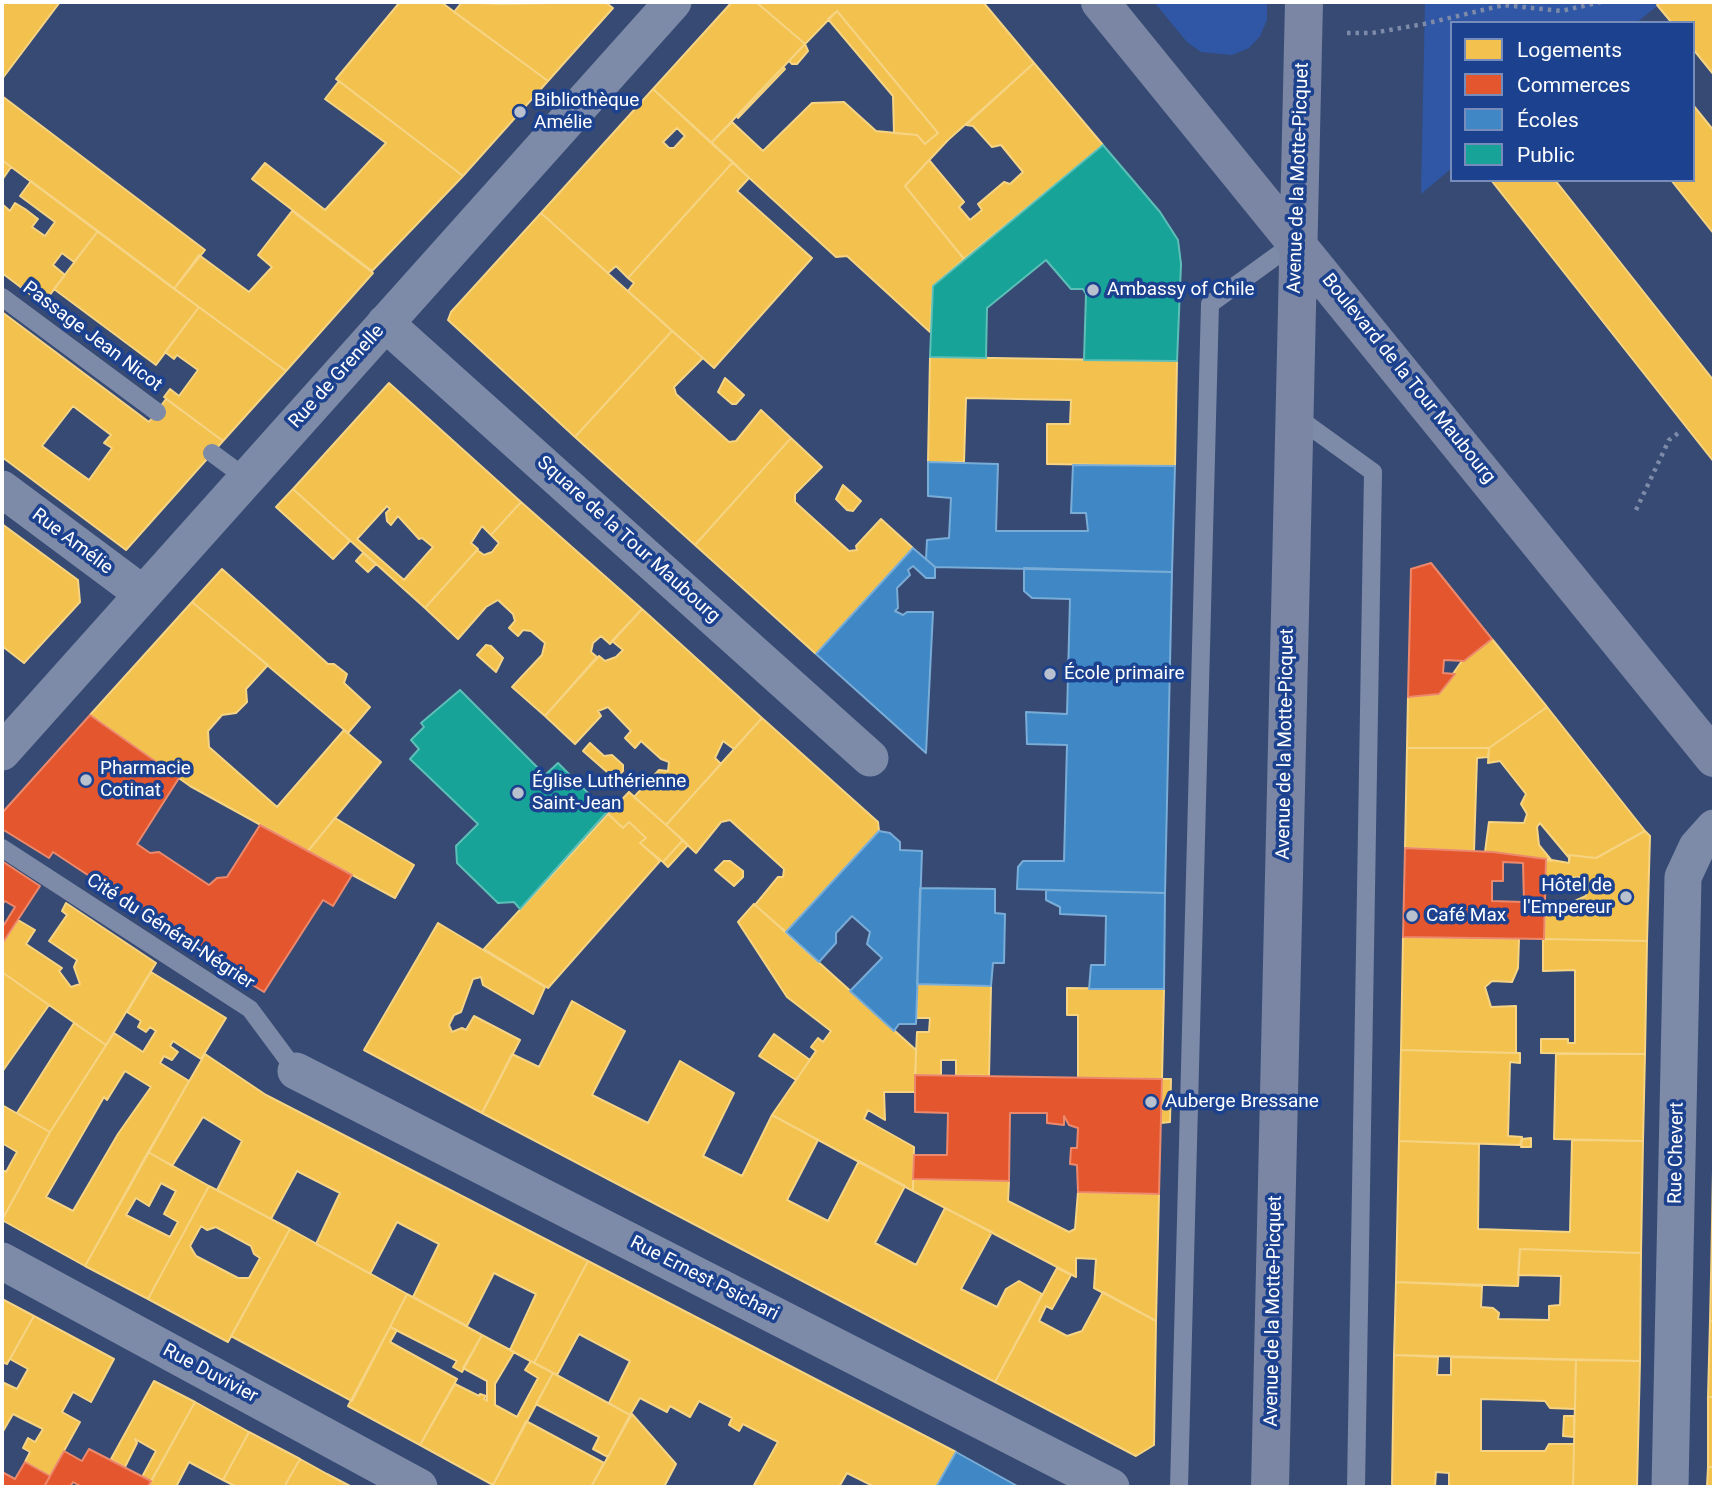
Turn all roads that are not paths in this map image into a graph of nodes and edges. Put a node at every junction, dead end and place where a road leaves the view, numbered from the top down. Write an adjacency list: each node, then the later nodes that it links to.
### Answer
1 (1100, 2): 4 (main road, Boulevard de la Tour Maubourg)
2 (1304, 2): 4 (main road, Avenue de la Motte-Picquet)
3 (663, 5): 6 (street, Rue de Grenelle)
4 (1297, 241): 8 (main road, Avenue de la Motte-Picquet); 15 (main road, Boulevard de la Tour Maubourg); 22 (lane)
5 (2, 297): 7 (lane, Passage Jean Nicot)
6 (386, 323): 10 (street, Rue de Grenelle); 14 (street, Square de la Tour Maubourg)
7 (157, 412)
8 (1293, 414): 23 (main road, Avenue de la Motte-Picquet); 24 (lane)
9 (212, 453): 10 (lane)
10 (246, 478): 12 (street, Rue de Grenelle)
11 (2, 489): 12 (street, Rue Amélie)
12 (143, 594): 13 (street, Rue de Grenelle)
13 (2, 752)
14 (870, 758)
15 (1714, 758)
16 (1714, 828): 25 (street, Rue Chevert)
17 (2, 848): 18 (lane, Cité du Général-Négrier)
18 (296, 1071): 21 (street, Rue Ernest Psichari)
19 (2, 1261): 20 (street, Rue Duvivier)
20 (419, 1487)
21 (1111, 1487)
22 (1179, 1487)
23 (1270, 1487)
24 (1356, 1487)
25 (1670, 1487)

